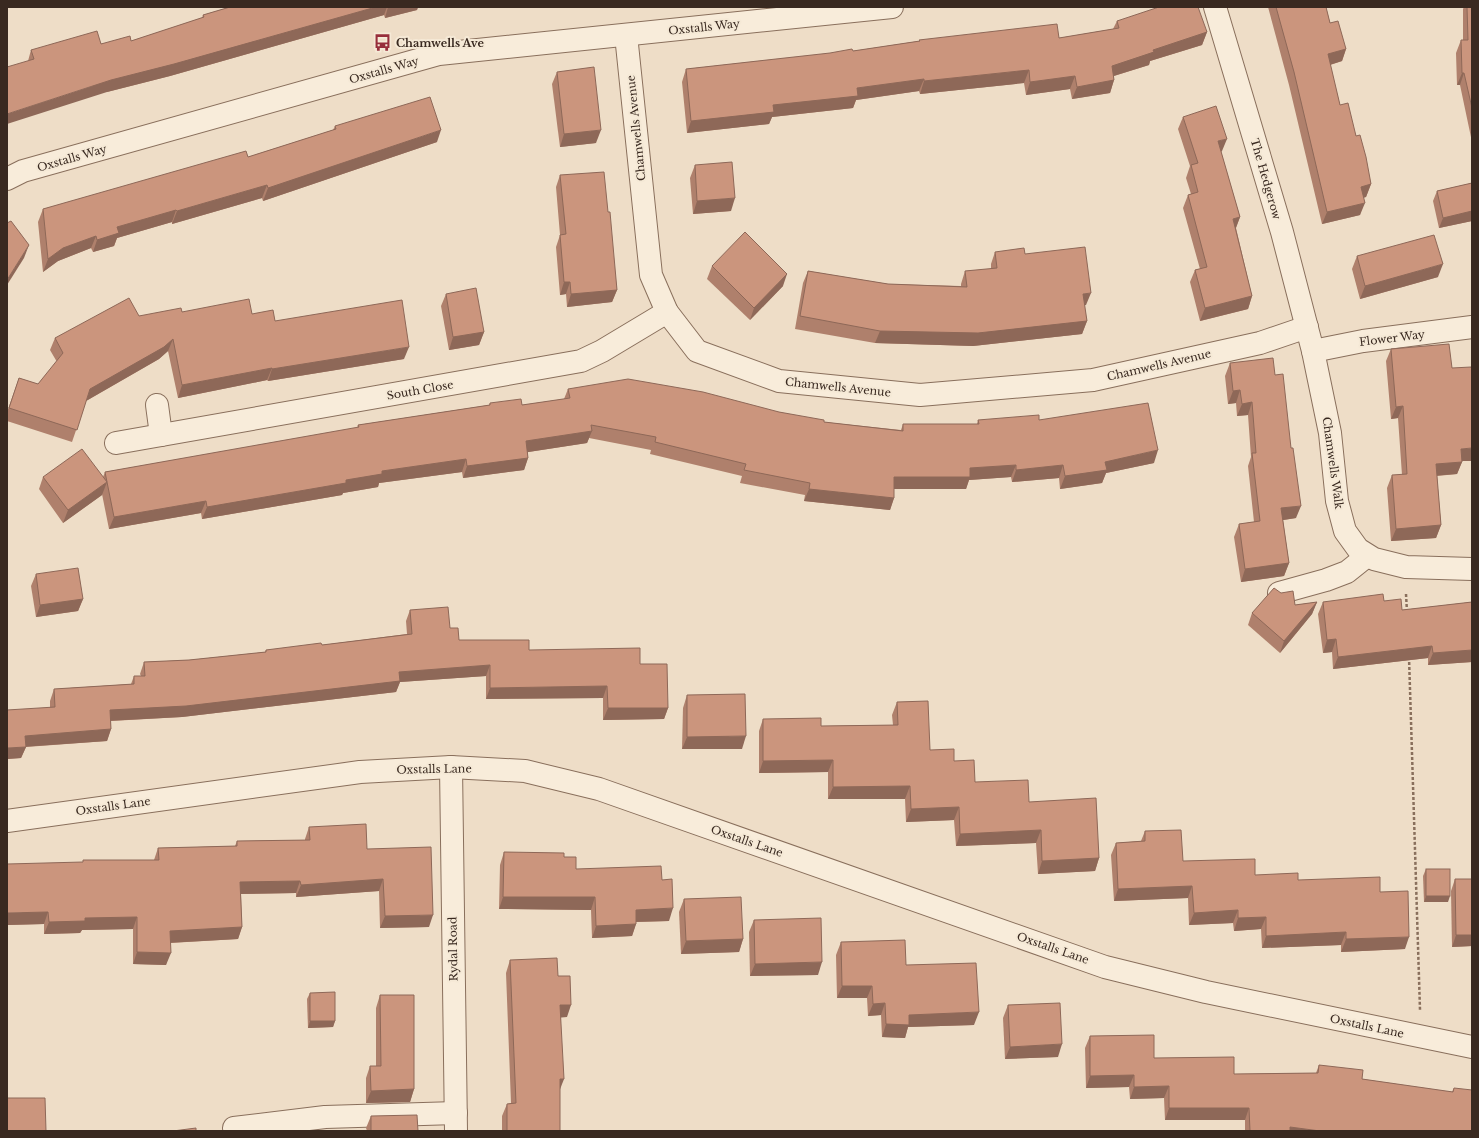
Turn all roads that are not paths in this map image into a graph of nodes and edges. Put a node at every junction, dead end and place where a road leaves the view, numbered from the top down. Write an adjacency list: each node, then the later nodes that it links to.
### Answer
1 (1215, 7): 6 (street, The Hedgerow)
2 (882, 8): 3 (street, Oxstalls Way)
3 (626, 35): 4 (street, Oxstalls Way); 5 (street, Chamwells Avenue)
4 (7, 179)
5 (667, 312): 6 (street, Chamwells Avenue); 10 (street, South Close)
6 (1307, 327): 8 (street, The Hedgerow)
7 (1472, 328): 8 (street, Flower Way)
8 (1313, 351): 12 (street, Chamwells Walk)
9 (157, 405): 10 (street)
10 (161, 435): 11 (street, South Close)
11 (116, 442)
12 (1367, 556): 13 (street, Chamwells Walk); 14 (street)
13 (1472, 569)
14 (1279, 593)
15 (451, 766): 16 (street, Oxstalls Lane); 17 (street, Oxstalls Lane); 18 (street, Rydal Road)
16 (7, 821)
17 (1472, 1048)
18 (456, 1122): 19 (street)
19 (234, 1128)

